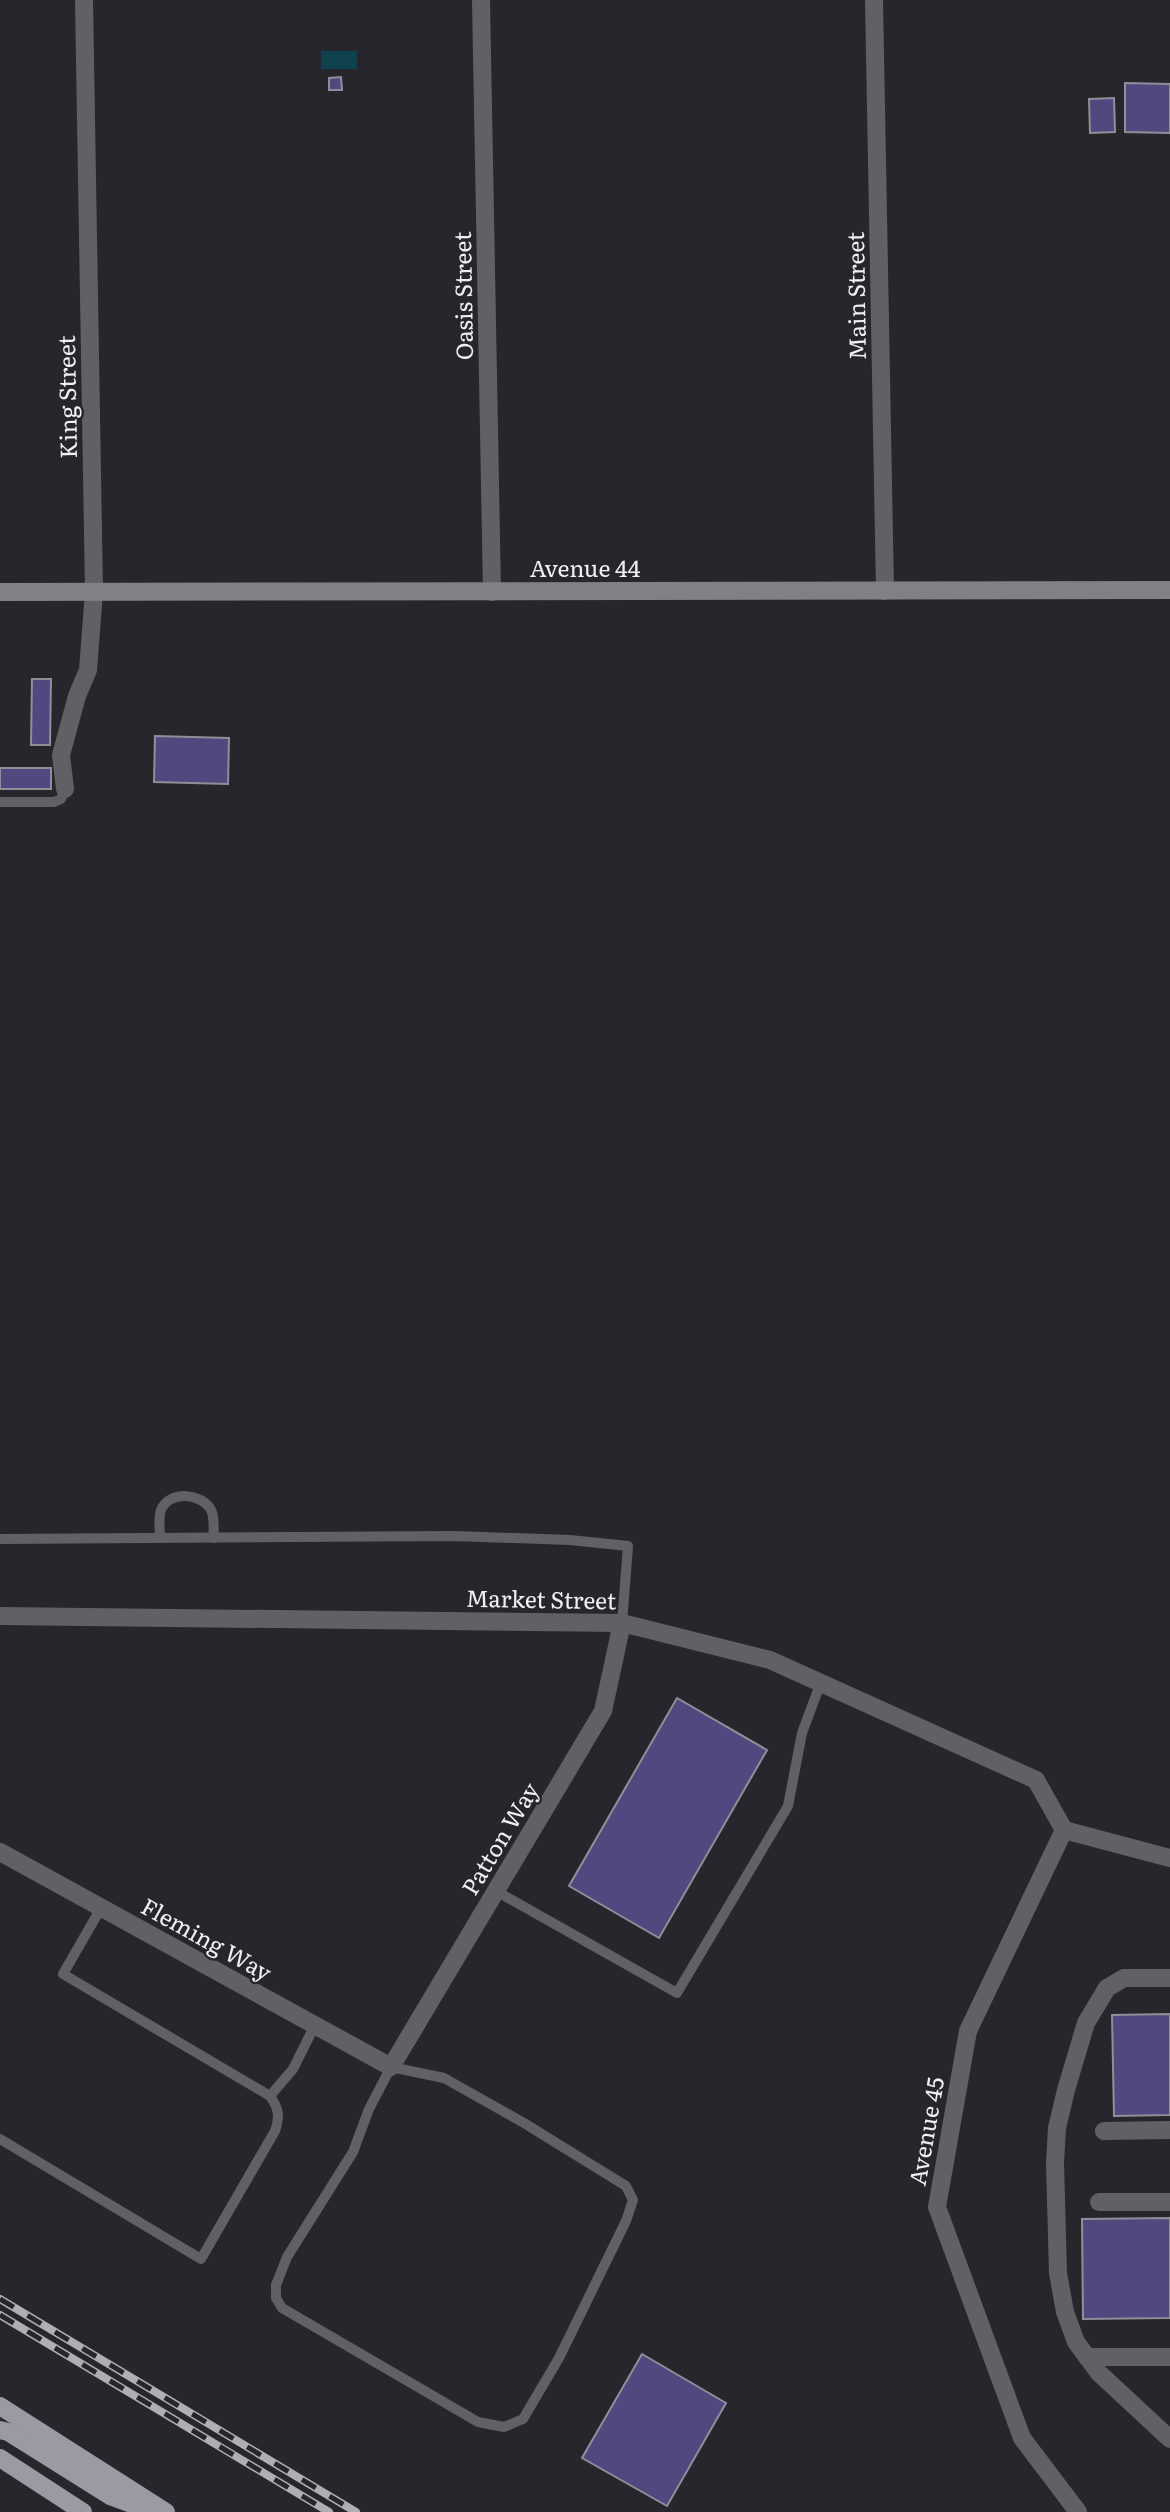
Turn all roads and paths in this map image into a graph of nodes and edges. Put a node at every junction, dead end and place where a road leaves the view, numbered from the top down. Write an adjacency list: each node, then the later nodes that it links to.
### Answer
1 (84, 0): 7 (street, King Street)
2 (481, 0): 8 (street, Oasis Street)
3 (874, 0): 5 (street, Main Street)
4 (1170, 590): 5 (street, Avenue 44)
5 (885, 591): 8 (street, Avenue 44)
6 (0, 592): 7 (street, Avenue 44)
7 (94, 592): 8 (street, Avenue 44); 9 (street, King Street)
8 (492, 592)
9 (65, 789): 10 (lane)
10 (0, 802)
11 (160, 1538): 12 (lane); 12 (lane); 13 (lane)
12 (214, 1538): 15 (lane)
13 (0, 1539)
14 (0, 1616): 15 (street, Market Street)
15 (622, 1623): 16 (street, Market Street); 20 (street, Patton Way)
16 (821, 1682): 17 (street, Market Street); 20 (lane)
17 (1064, 1830): 19 (street); 40 (street, Avenue 45)
18 (0, 1852): 21 (street, Fleming Way)
19 (1170, 1858)
20 (496, 1891): 24 (street, Patton Way)
21 (101, 1908): 23 (street, Fleming Way); 25 (lane)
22 (1170, 1978): 31 (street)
23 (314, 2025): 24 (street, Fleming Way); 25 (lane)
24 (391, 2067): 24 (lane)
25 (270, 2096): 28 (lane)
26 (1170, 2130): 27 (street)
27 (1104, 2131)
28 (0, 2139)
29 (1099, 2202): 30 (street)
30 (1170, 2202)
31 (1087, 2357): 32 (street); 35 (street)
32 (1170, 2357)
33 (0, 2406): 39 (main road)
34 (0, 2430): 38 (main road)
35 (1170, 2439)
36 (0, 2458): 37 (main road)
37 (83, 2512)
38 (155, 2512)
39 (166, 2512)
40 (1078, 2512)

